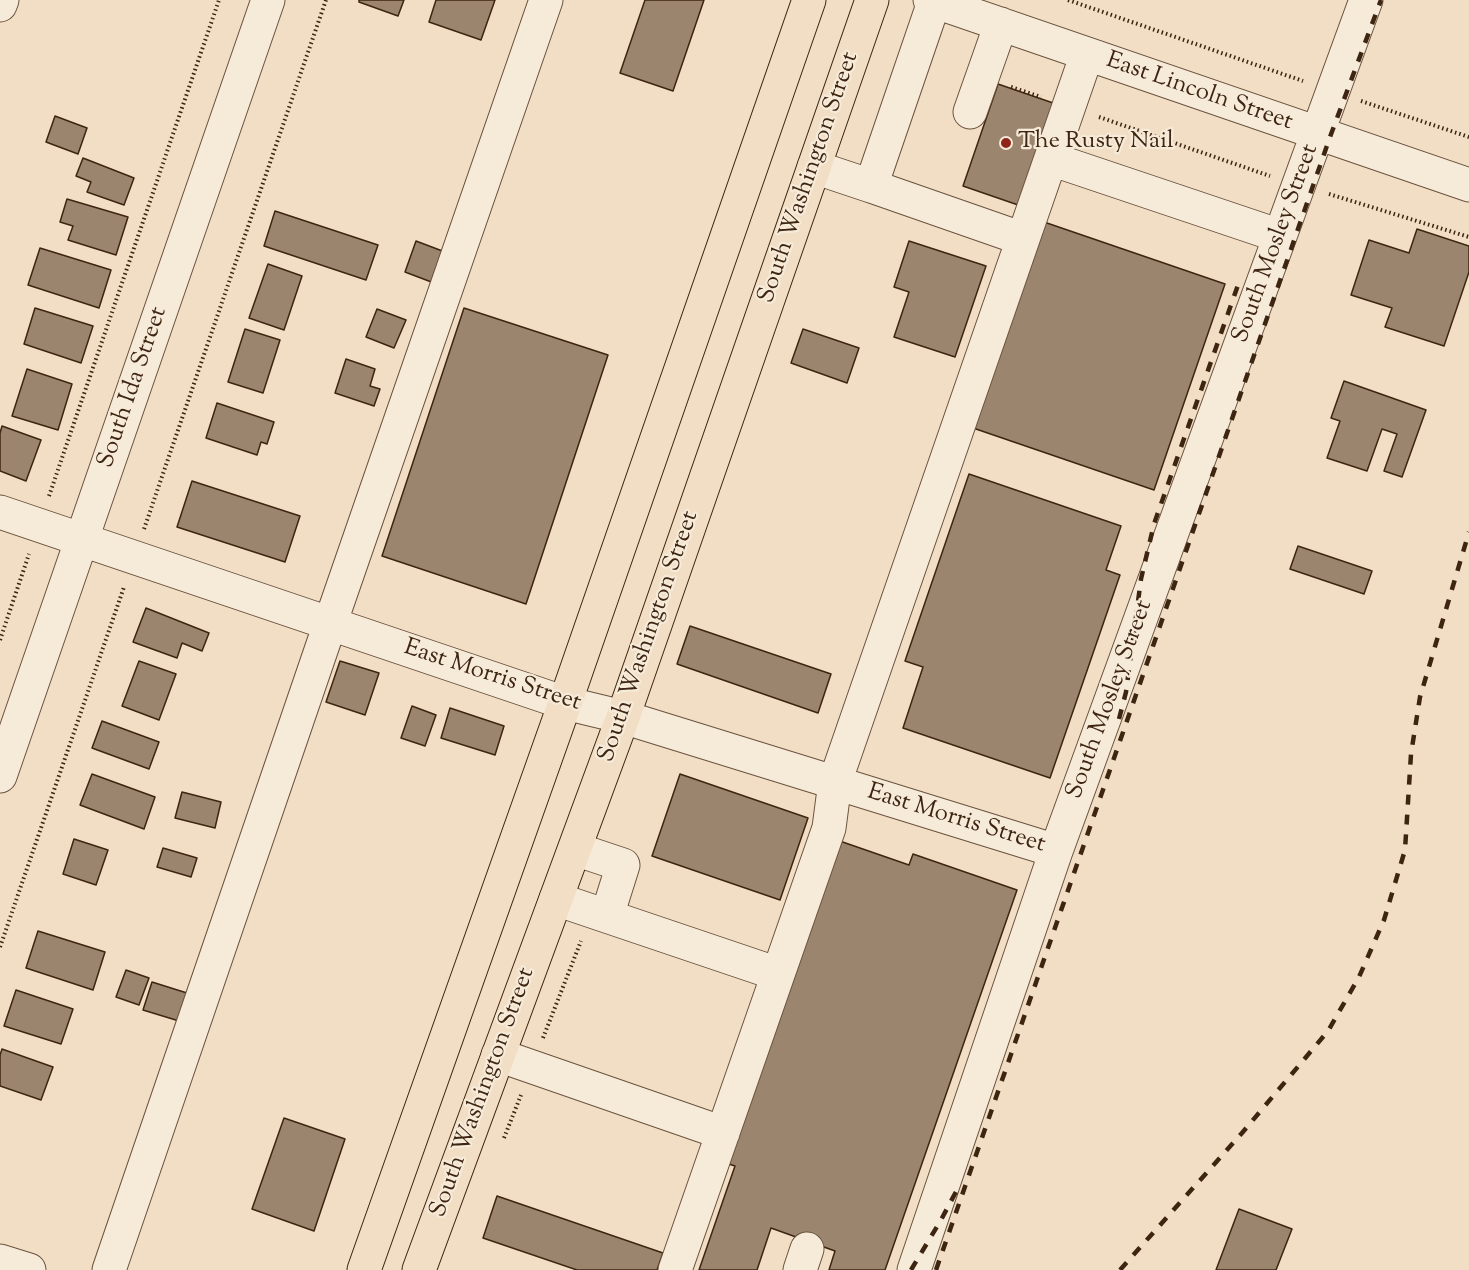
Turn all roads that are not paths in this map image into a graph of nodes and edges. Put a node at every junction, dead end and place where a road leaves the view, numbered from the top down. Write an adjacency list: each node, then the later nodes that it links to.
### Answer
1 (2, 0): 8 (street)
2 (268, 0): 20 (street, South Ida Street)
3 (546, 0): 21 (street)
4 (809, 0): 22 (main road)
5 (872, 0): 14 (main road, South Washington Street)
6 (1366, 0): 12 (street, South Mosley Street)
7 (932, 1): 9 (street, East Lincoln Street); 16 (street)
8 (0, 5)
9 (1001, 24): 10 (street, East Lincoln Street); 11 (street)
10 (1087, 54): 12 (street, East Lincoln Street); 13 (street)
11 (970, 112)
12 (1318, 134): 15 (street, East Lincoln Street); 17 (street, South Mosley Street)
13 (1051, 159): 17 (street); 18 (street)
14 (814, 167): 16 (street); 23 (main road, South Washington Street)
15 (1469, 185)
16 (870, 186): 18 (street)
17 (1280, 236): 27 (street, South Mosley Street)
18 (1023, 238): 25 (street)
19 (0, 512): 20 (street, East Morris Street)
20 (82, 539): 21 (street, East Morris Street); 24 (street, South Ida Street)
21 (330, 624): 22 (street, East Morris Street); 35 (street)
22 (565, 702): 23 (street, East Morris Street); 36 (main road)
23 (623, 717): 25 (street, East Morris Street); 26 (main road, South Washington Street)
24 (0, 776)
25 (835, 782): 27 (street, East Morris Street); 30 (street)
26 (574, 849): 28 (main road, South Washington Street); 29 (street)
27 (1056, 851): 39 (street, South Mosley Street)
28 (556, 899): 29 (street); 31 (main road, South Washington Street)
29 (599, 913): 30 (street)
30 (778, 974): 32 (street)
31 (498, 1055): 32 (street); 37 (main road, South Washington Street)
32 (723, 1133): 38 (street)
33 (0, 1261): 34 (street)
34 (29, 1270)
35 (109, 1270)
36 (364, 1270)
37 (419, 1270)
38 (675, 1270)
39 (914, 1270)

